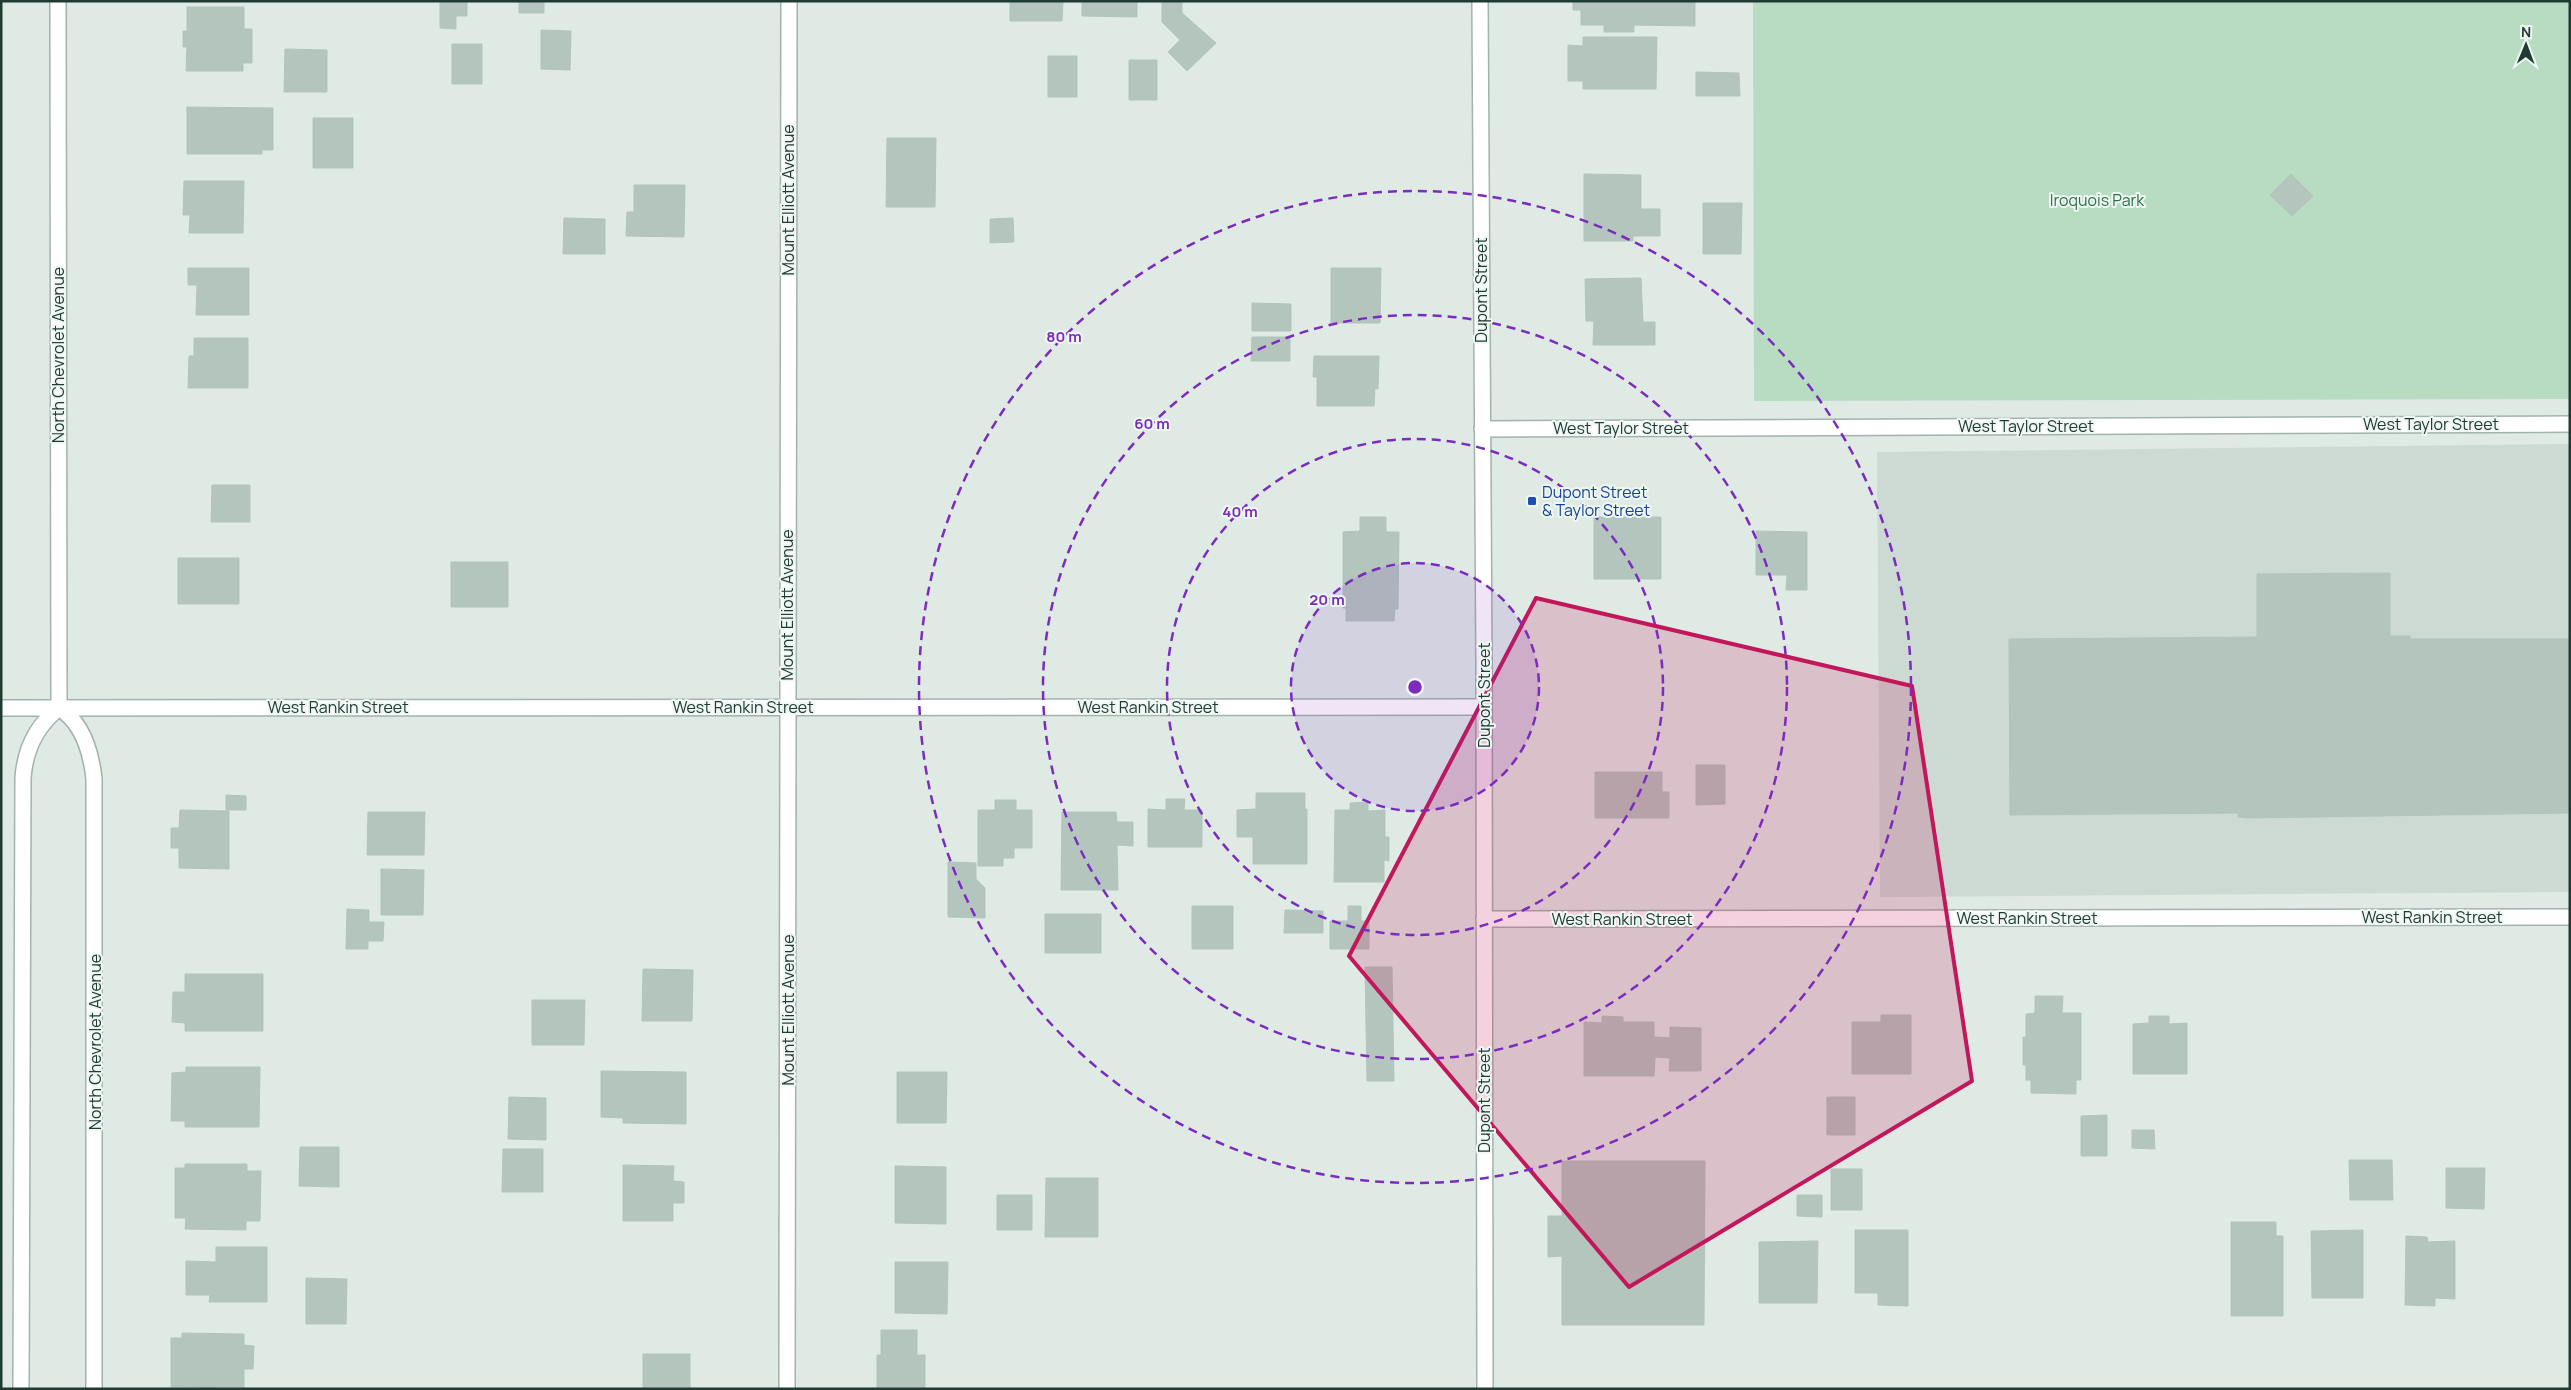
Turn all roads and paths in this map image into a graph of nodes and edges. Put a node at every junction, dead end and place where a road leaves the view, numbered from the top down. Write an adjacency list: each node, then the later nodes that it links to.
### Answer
1 (58, 1): 9 (street, North Chevrolet Avenue)
2 (789, 1): 7 (street, Mount Elliott Avenue)
3 (1480, 1): 5 (street, Dupont Street)
4 (2570, 424): 5 (street, West Taylor Street)
5 (1482, 429): 6 (street, Dupont Street)
6 (1484, 706): 7 (street, West Rankin Street); 11 (street, Dupont Street)
7 (787, 707): 9 (street, West Rankin Street); 14 (street, Mount Elliott Avenue)
8 (1, 708): 9 (street, West Rankin Street)
9 (59, 708): 12 (street); 13 (street, North Chevrolet Avenue)
10 (2570, 917): 11 (street, West Rankin Street)
11 (1484, 919): 15 (street, Dupont Street)
12 (21, 1389)
13 (94, 1389)
14 (787, 1389)
15 (1485, 1389)

